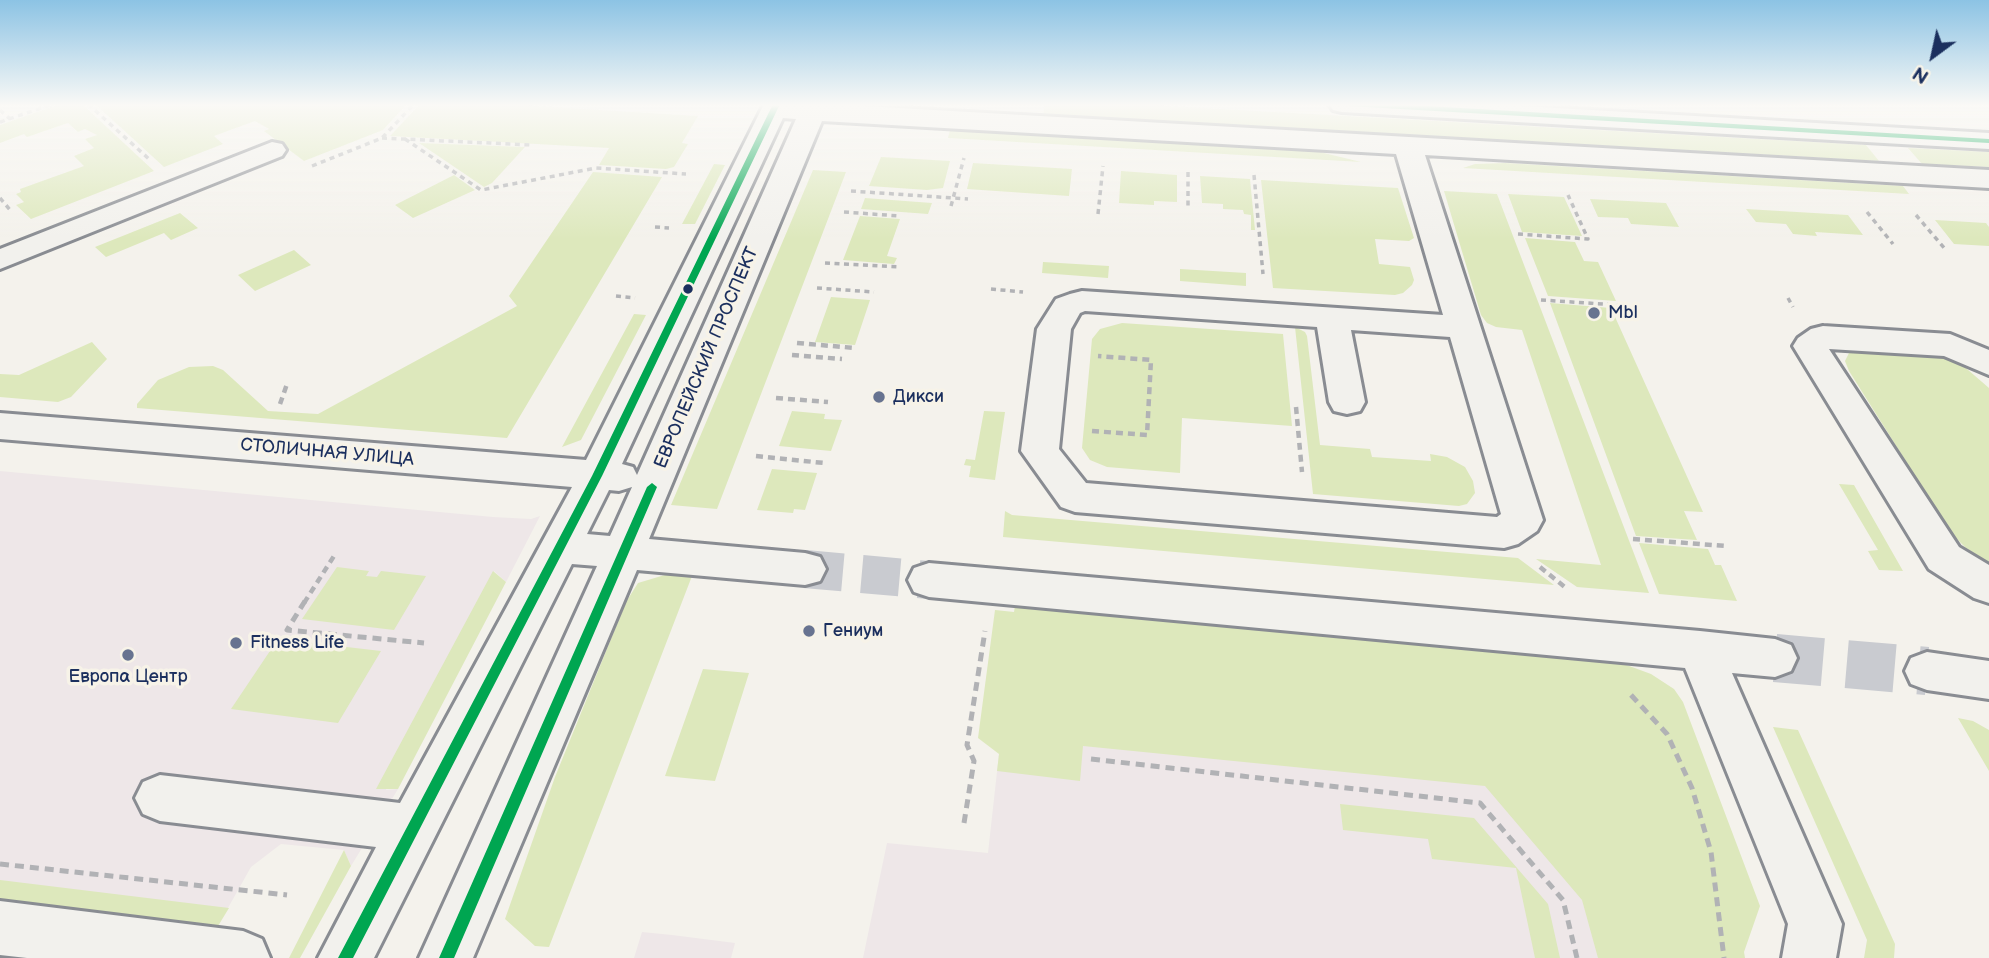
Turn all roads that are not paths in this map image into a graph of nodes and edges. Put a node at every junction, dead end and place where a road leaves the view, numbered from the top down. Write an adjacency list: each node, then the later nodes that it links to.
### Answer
1 (772, 149): 13 (street)
2 (779, 149): 14 (street, ЕВРОПЕЙСКИЙ ПРОСПЕКТ)
3 (1409, 149): 9 (street)
4 (1456, 149): 6 (street)
5 (272, 150): 7 (street)
6 (1989, 179)
7 (0, 260)
8 (1332, 318): 9 (street); 9 (street); 11 (street)
9 (1463, 327)
10 (1989, 364): 19 (street)
11 (1347, 402)
12 (0, 426): 13 (street, СТОЛИЧНАЯ УЛИЦА)
13 (597, 476): 14 (street, СТОЛИЧНАЯ УЛИЦА); 15 (street)
14 (655, 480): 16 (street, ЕВРОПЕЙСКИЙ ПРОСПЕКТ)
15 (560, 547): 16 (street); 25 (street)
16 (624, 553): 17 (street); 29 (street, ЕВРОПЕЙСКИЙ ПРОСПЕКТ)
17 (805, 569)
18 (929, 580): 20 (street)
19 (1989, 586)
20 (1700, 650): 21 (street); 30 (street)
21 (1775, 658)
22 (1927, 671): 23 (street)
23 (1989, 681)
24 (160, 798): 25 (street)
25 (414, 828): 28 (street)
26 (0, 928): 27 (street)
27 (243, 958)
28 (345, 958)
29 (446, 958)
30 (1809, 958)

